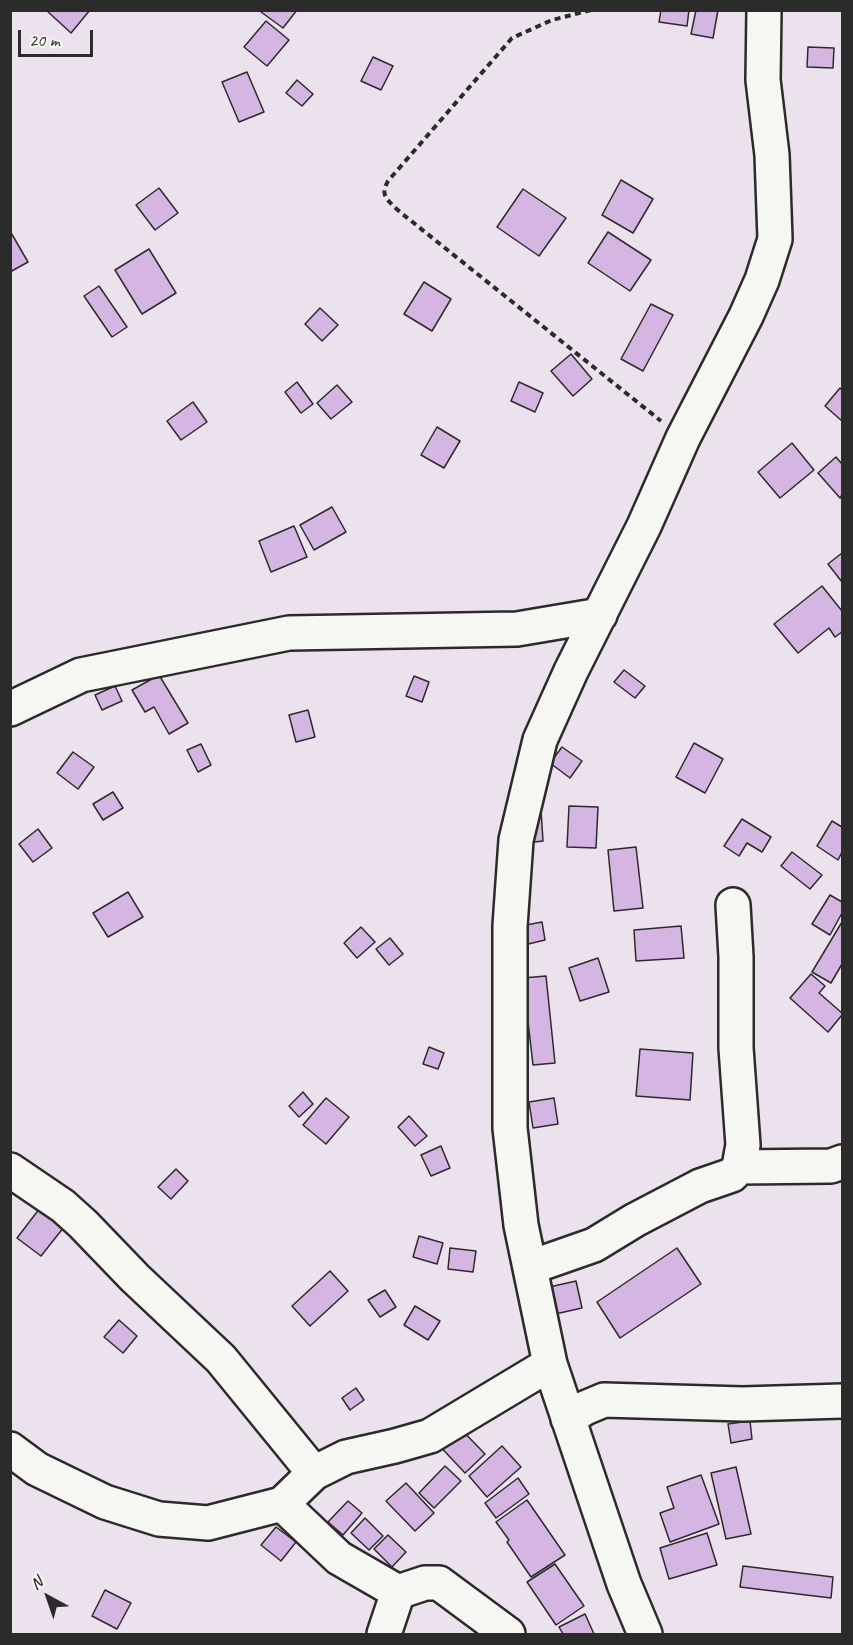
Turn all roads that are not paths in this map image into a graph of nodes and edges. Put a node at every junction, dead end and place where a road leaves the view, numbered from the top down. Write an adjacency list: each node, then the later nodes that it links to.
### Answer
1 (764, 10): 2 (street)
2 (600, 615): 3 (street); 8 (street)
3 (10, 709)
4 (733, 905): 6 (street)
5 (843, 1162): 6 (street)
6 (739, 1167): 8 (street)
7 (10, 1170): 13 (street)
8 (531, 1267): 9 (street)
9 (550, 1364): 11 (street); 13 (street)
10 (843, 1401): 11 (street)
11 (568, 1419): 18 (street)
12 (10, 1449): 14 (street)
13 (314, 1473): 14 (street)
14 (282, 1504): 15 (street)
15 (398, 1592): 16 (street); 17 (street)
16 (384, 1635)
17 (508, 1635)
18 (645, 1635)

